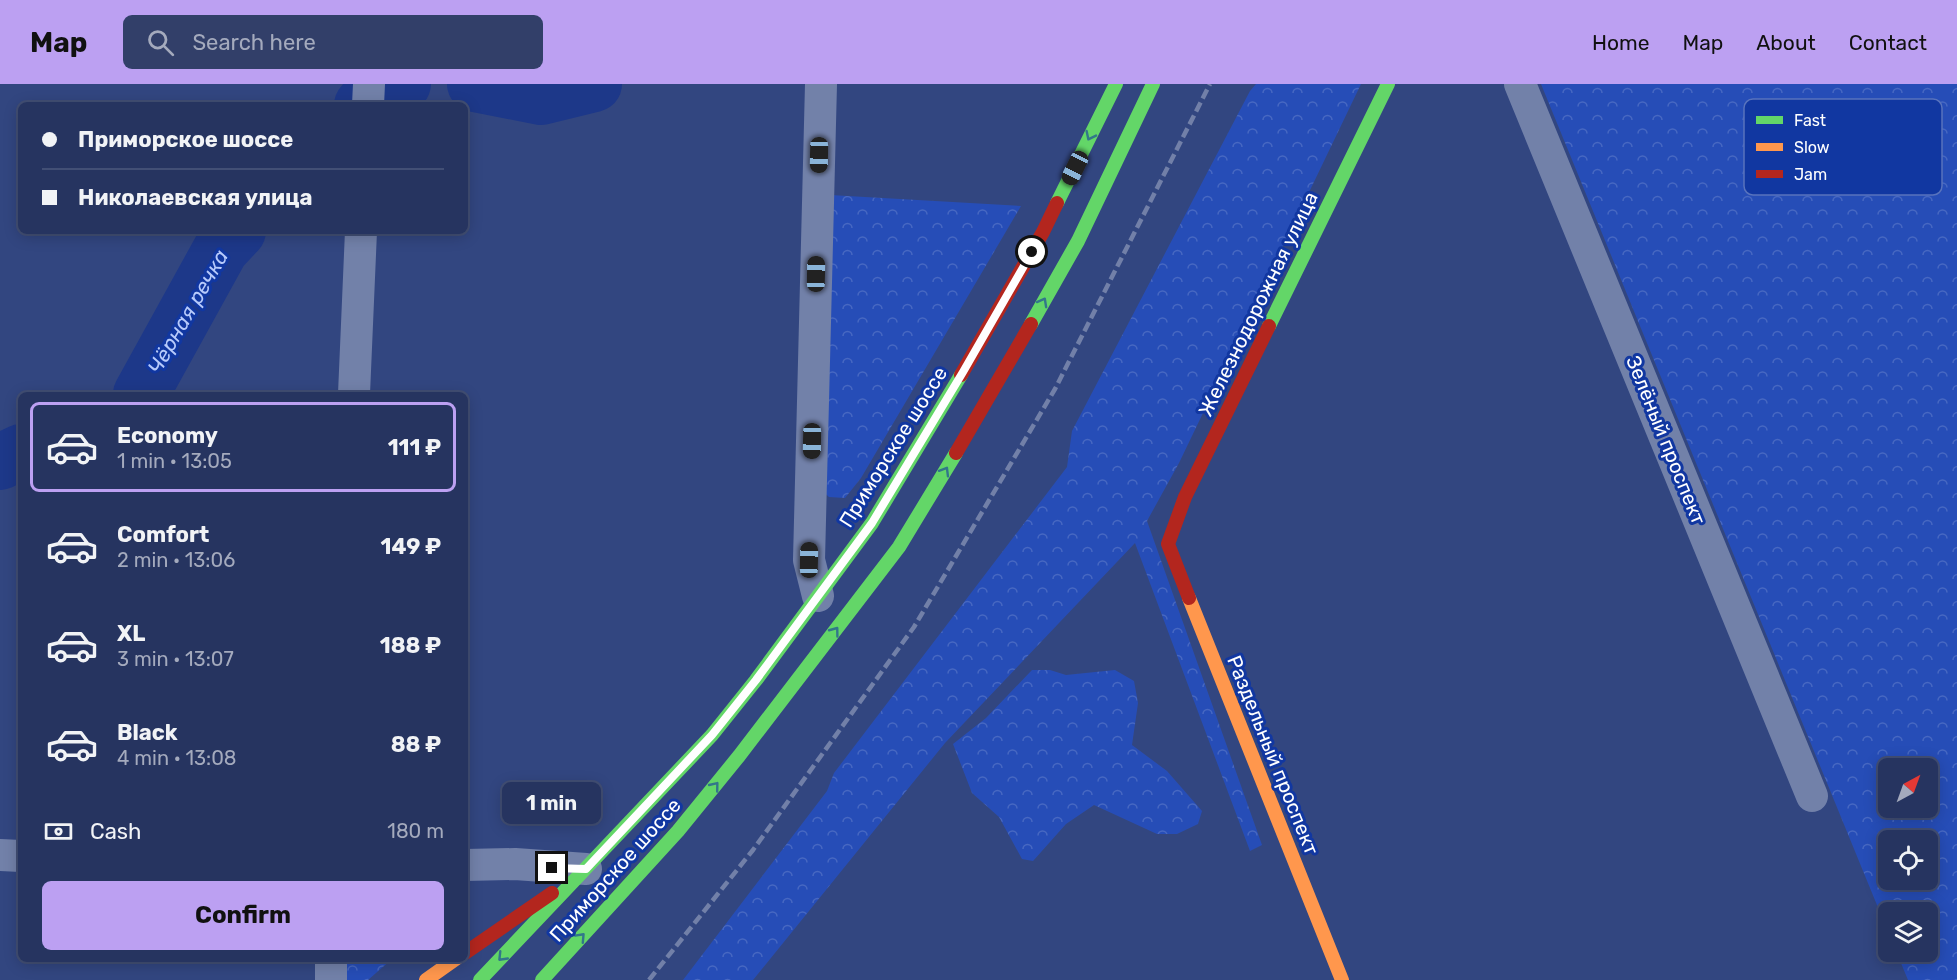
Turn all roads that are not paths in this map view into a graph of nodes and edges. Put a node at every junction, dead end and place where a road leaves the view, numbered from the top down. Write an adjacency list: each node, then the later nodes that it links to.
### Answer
1 (369, 84): 7 (street)
2 (821, 84): 11 (street)
3 (1116, 84): 11 (main road, Приморское шоссе, one-way to 11)
4 (1153, 84): 23 (main road, Приморское шоссе, one-way to 4)
5 (1388, 84): 10 (main road, Железнодорожная улица)
6 (1521, 84): 12 (street, Зелёный проспект)
7 (368, 102)
8 (361, 234): 9 (street)
9 (354, 392)
10 (1168, 544): 24 (main road, Раздельный проспект)
11 (818, 596): 16 (main road, Приморское шоссе)
12 (1812, 796)
13 (0, 855): 14 (street)
14 (18, 856)
15 (468, 865): 16 (street)
16 (586, 869): 17 (main road); 22 (main road, Приморское шоссе, one-way to 22)
17 (468, 951)
18 (331, 962): 20 (street)
19 (451, 962): 21 (main road)
20 (331, 980)
21 (426, 980)
22 (480, 980)
23 (542, 980)
24 (1342, 980)

